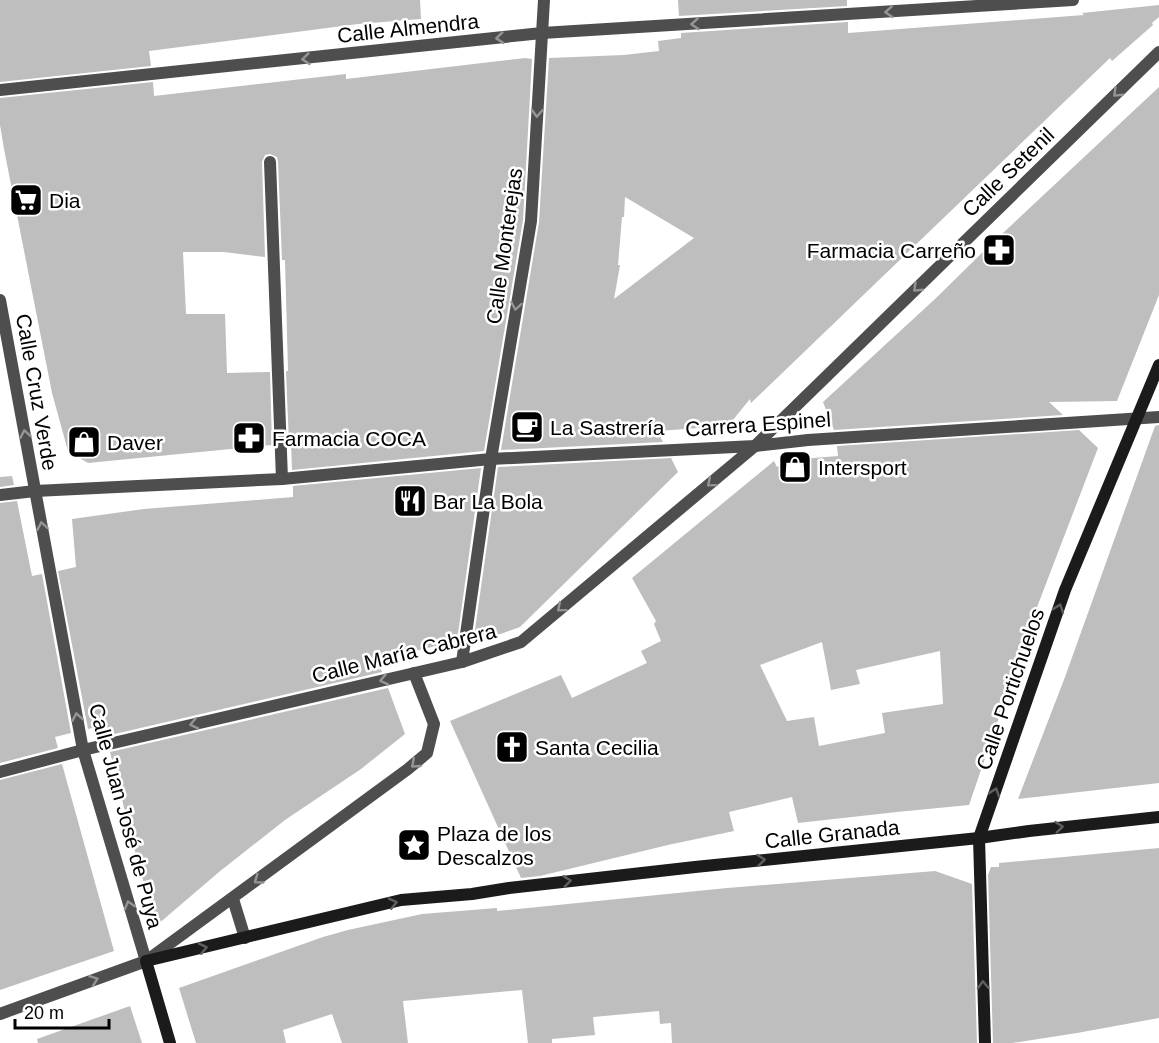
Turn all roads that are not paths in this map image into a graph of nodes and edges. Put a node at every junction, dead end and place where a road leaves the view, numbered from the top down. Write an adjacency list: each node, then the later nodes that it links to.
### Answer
1 (544, 0): 3 (street, Calle Monterejas)
2 (1073, 0): 3 (street, Calle Almendra, one-way to 3)
3 (542, 33): 5 (street, Calle Almendra, one-way to 5); 12 (street, Calle Monterejas, one-way to 12)
4 (1159, 52): 11 (street, Calle Setenil, one-way to 11)
5 (0, 90)
6 (270, 162): 13 (street)
7 (0, 300): 14 (street, Calle Cruz Verde, one-way to 7)
8 (1159, 365): 10 (street, Calle Portichuelos)
9 (1159, 417): 10 (street, Carrera Espinel)
10 (1137, 419): 11 (street, Carrera Espinel); 21 (street, Calle Portichuelos, one-way to 10)
11 (755, 446): 12 (street, Carrera Espinel); 16 (street, Calle María Cabrera, one-way to 16)
12 (490, 459): 13 (street, Carrera Espinel); 16 (street, Calle Monterejas)
13 (282, 479): 14 (street, Carrera Espinel)
14 (35, 491): 15 (street, Carrera Espinel); 18 (street, Calle Juan José de Puya, one-way to 14)
15 (0, 495)
16 (462, 662): 17 (street, Calle María Cabrera)
17 (414, 673): 18 (street, Calle María Cabrera, one-way to 18); 22 (street, one-way to 22)
18 (82, 750): 19 (street, Calle María Cabrera); 24 (street, Calle Juan José de Puya, one-way to 18)
19 (0, 772)
20 (1159, 817): 21 (street, Calle Granada, one-way to 20)
21 (979, 838): 23 (street, Calle Granada, one-way to 21); 27 (street, Calle Portichuelos, one-way to 21)
22 (233, 899): 23 (street); 24 (street)
23 (245, 938): 24 (street, one-way to 23)
24 (146, 961): 25 (street, one-way to 24); 26 (street, Calle Juan José de Puya)
25 (0, 1014)
26 (170, 1043)
27 (985, 1043)

